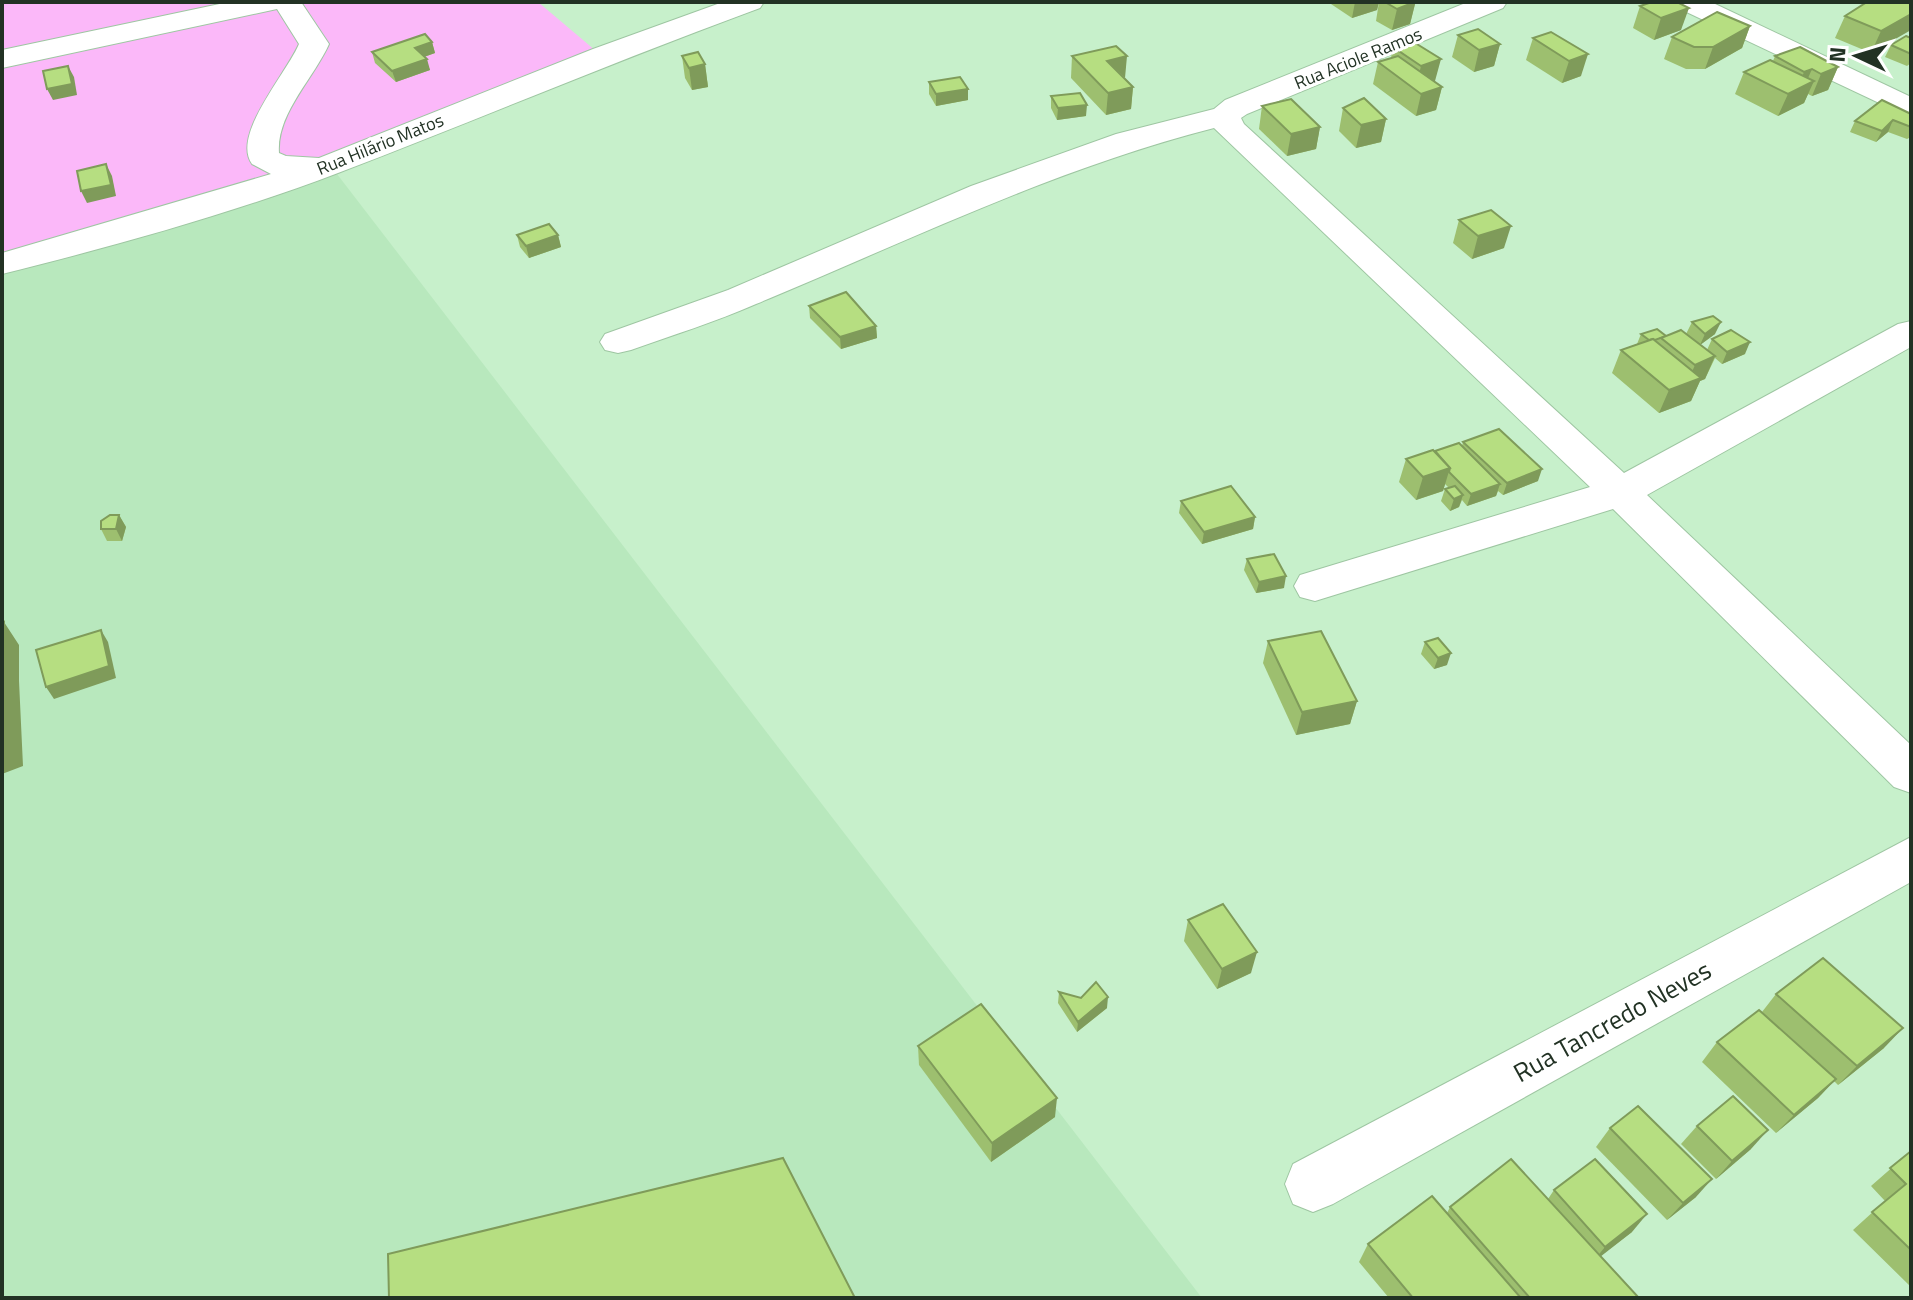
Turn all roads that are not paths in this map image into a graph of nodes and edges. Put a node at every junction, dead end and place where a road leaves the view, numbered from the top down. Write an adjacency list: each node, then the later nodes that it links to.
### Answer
1 (269, 2): 6 (street)
2 (287, 2): 9 (street)
3 (750, 2): 9 (street, Rua Hilário Matos)
4 (1493, 2): 8 (street, Rua Aciole Ramos)
5 (1688, 2): 7 (street)
6 (2, 59)
7 (1911, 109)
8 (1225, 116): 12 (street, Rua Aciole Ramos); 13 (street)
9 (324, 167): 10 (street, Rua Hilário Matos)
10 (2, 264)
11 (1911, 332): 13 (street)
12 (618, 342)
13 (1620, 492): 14 (street); 15 (street)
14 (1315, 586)
15 (1911, 774)
16 (1911, 858): 17 (street, Rua Tancredo Neves)
17 (1313, 1184)

